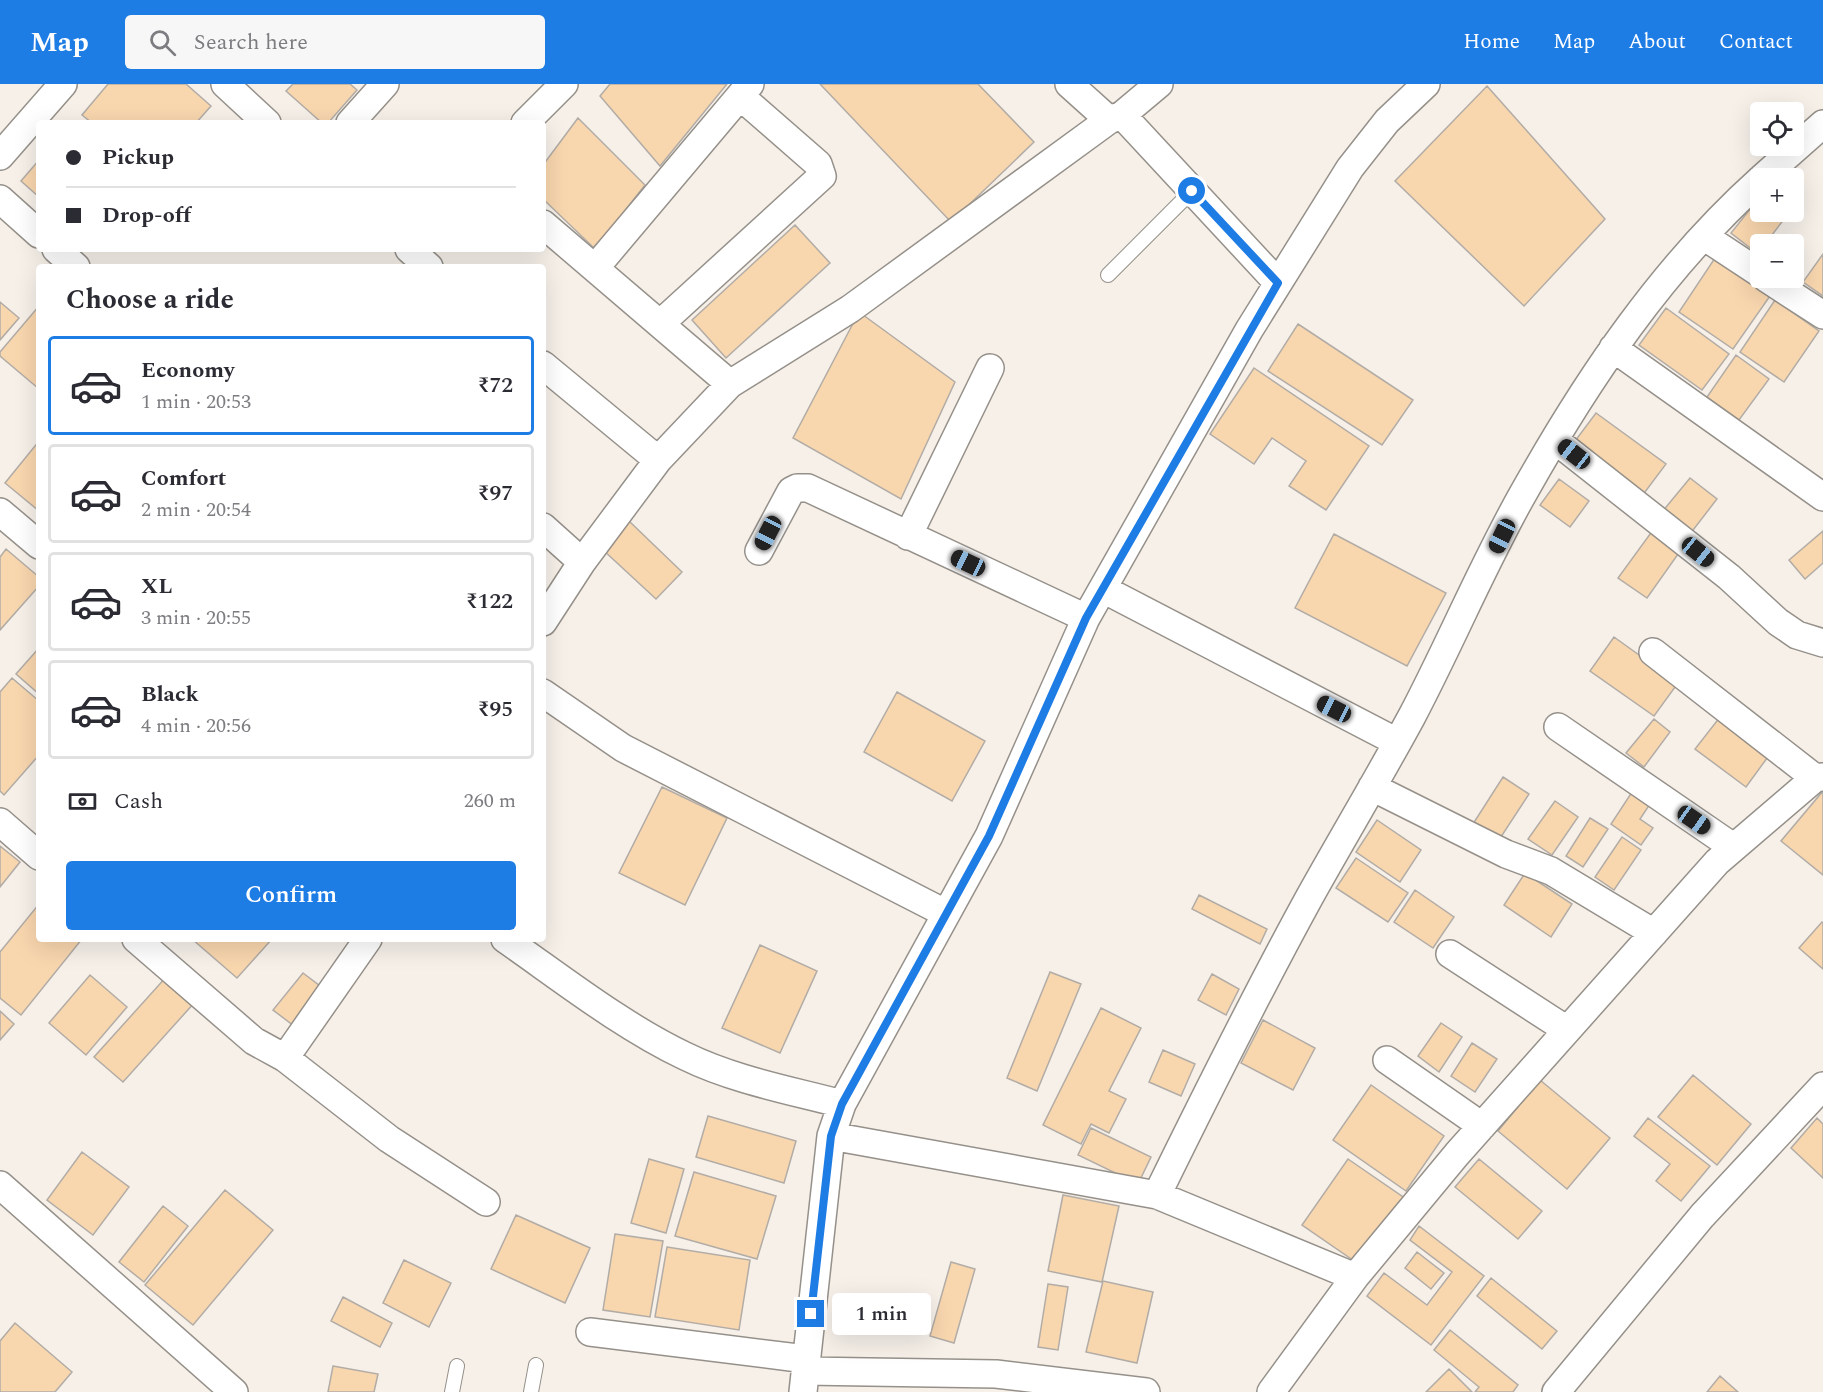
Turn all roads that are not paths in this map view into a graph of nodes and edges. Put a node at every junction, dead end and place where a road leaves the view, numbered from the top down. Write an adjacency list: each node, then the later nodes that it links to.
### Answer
1 (63, 84): 14 (street)
2 (225, 84): 10 (street)
3 (385, 84): 11 (street)
4 (564, 84): 12 (street)
5 (1069, 84): 9 (street)
6 (1159, 84): 9 (street)
7 (1426, 84): 29 (street)
8 (745, 90): 27 (street); 32 (street)
9 (1115, 117): 16 (street); 36 (street)
10 (264, 120)
11 (354, 120)
12 (528, 120)
13 (1823, 124): 15 (street)
14 (0, 156)
15 (1774, 168)
16 (1192, 191): 28 (lane); 29 (street)
17 (1750, 191): 21 (street)
18 (0, 200): 20 (street)
19 (546, 227): 27 (street)
20 (36, 231)
21 (1705, 237): 26 (street); 33 (street)
22 (59, 252): 24 (street)
23 (412, 252): 25 (street)
24 (73, 264)
25 (426, 264)
26 (1750, 267)
27 (595, 268): 32 (street)
28 (1108, 275)
29 (1278, 283): 46 (street)
30 (1781, 288): 31 (street)
31 (1823, 315)
32 (661, 323): 36 (street)
33 (1613, 348): 37 (street); 39 (street)
34 (546, 367): 38 (street)
35 (990, 368): 42 (street)
36 (730, 384): 38 (street)
37 (1555, 440): 49 (street); 53 (street)
38 (658, 460): 45 (street)
39 (1823, 497)
40 (0, 512): 43 (street)
41 (546, 530): 45 (street)
42 (908, 536): 44 (street); 48 (street)
43 (36, 542)
44 (759, 551)
45 (582, 562): 47 (street)
46 (1103, 589): 48 (street); 53 (street)
47 (546, 617)
48 (1086, 618): 59 (street)
49 (1823, 643)
50 (1653, 652): 54 (street)
51 (546, 695): 59 (street)
52 (1558, 727): 57 (street)
53 (1397, 742): 55 (street)
54 (1819, 777): 57 (street)
55 (1372, 787): 60 (street); 73 (street)
56 (0, 822): 58 (street)
57 (1733, 847): 60 (street)
58 (36, 853)
59 (945, 913): 69 (street)
60 (1654, 933): 65 (street)
61 (139, 942): 66 (street)
62 (366, 942): 66 (street)
63 (508, 942): 69 (street)
64 (1450, 954): 65 (street)
65 (1567, 1030): 70 (street)
66 (285, 1058): 74 (street)
67 (1388, 1060): 70 (street)
68 (1823, 1086): 86 (street)
69 (842, 1104): 71 (street)
70 (1482, 1126): 75 (street)
71 (831, 1136): 73 (street); 79 (street)
72 (0, 1185): 81 (street)
73 (1157, 1195): 75 (street)
74 (486, 1202)
75 (1356, 1276): 85 (street)
76 (590, 1332): 79 (street)
77 (536, 1365): 83 (lane)
78 (457, 1366): 82 (lane)
79 (805, 1374): 80 (street)
80 (995, 1383): 84 (street)
81 (234, 1392)
82 (452, 1392)
83 (531, 1392)
84 (1146, 1392)
85 (1271, 1392)
86 (1556, 1392)

